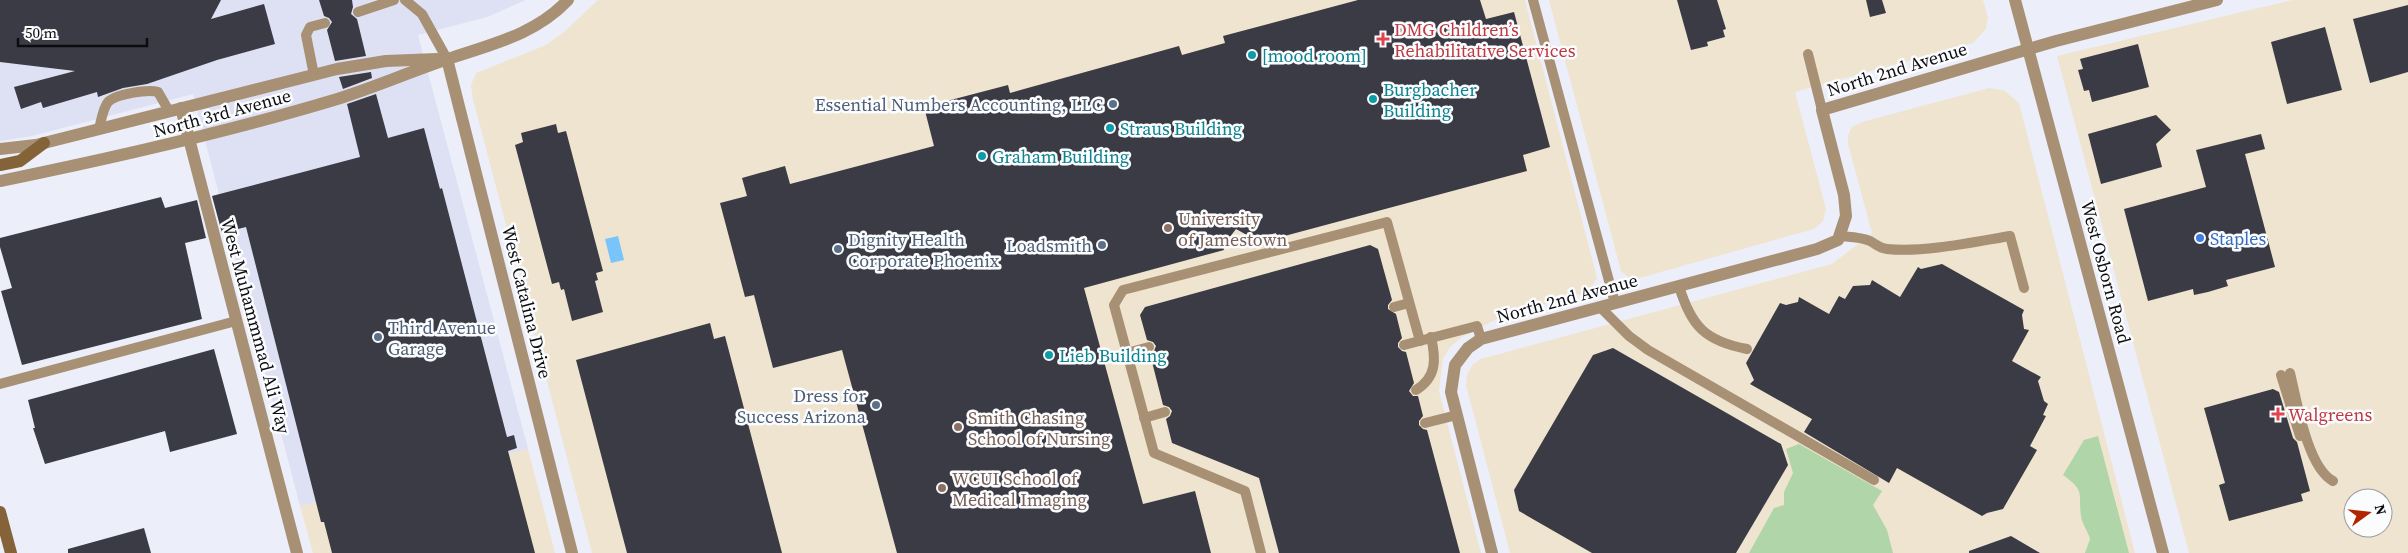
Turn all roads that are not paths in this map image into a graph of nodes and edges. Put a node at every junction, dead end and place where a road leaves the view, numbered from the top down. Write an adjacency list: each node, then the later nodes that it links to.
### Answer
1 (394, 0): 7 (lane)
2 (405, 0): 11 (lane)
3 (568, 0): 11 (street, North 3rd Avenue)
4 (1533, 0): 25 (lane)
5 (2015, 0): 9 (street, West Osborn Road)
6 (2217, 0): 9 (street, North 2nd Avenue)
7 (358, 12)
8 (324, 22): 12 (lane)
9 (2028, 49): 14 (street, North 2nd Avenue); 51 (street, West Osborn Road)
10 (1808, 54): 14 (lane)
11 (448, 59): 12 (street, North 3rd Avenue); 16 (street, North 3rd Avenue); 48 (street, West Catalina Drive)
12 (314, 74): 13 (street, North 3rd Avenue)
13 (175, 110): 15 (street, North 3rd Avenue); 15 (lane); 16 (street, West Muhammmad Ali Way)
14 (1822, 110): 21 (street, North 2nd Avenue)
15 (99, 129): 17 (street, North 3rd Avenue)
16 (190, 141): 20 (street, North 3rd Avenue); 28 (street, West Muhammmad Ali Way)
17 (44, 143): 18 (street, North 3rd Avenue); 19 (main road)
18 (0, 149)
19 (0, 165)
20 (0, 181)
21 (1839, 236): 22 (street, North 2nd Avenue); 23 (lane)
22 (1679, 286): 25 (street, North 2nd Avenue); 34 (lane)
23 (2024, 288)
24 (1409, 303): 26 (lane); 31 (lane); 35 (lane)
25 (1615, 303): 27 (street, North 2nd Avenue)
26 (1394, 307)
27 (1600, 307): 30 (street, North 2nd Avenue); 43 (lane)
28 (236, 321): 37 (lane); 47 (street, West Muhammmad Ali Way)
29 (1431, 337): 30 (lane); 31 (lane); 38 (lane)
30 (1481, 339): 40 (street, North 2nd Avenue)
31 (1420, 341): 32 (lane)
32 (1404, 345)
33 (1148, 348): 35 (lane)
34 (1747, 349)
35 (1127, 353): 41 (lane)
36 (2286, 374): 44 (lane)
37 (0, 384)
38 (1416, 390)
39 (1165, 412): 41 (lane)
40 (1456, 415): 42 (lane); 50 (street)
41 (1144, 418): 49 (lane)
42 (1425, 423)
43 (1874, 480)
44 (2333, 482)
45 (0, 512): 46 (main road)
46 (10, 553)
47 (297, 553)
48 (572, 553)
49 (1260, 553)
50 (1492, 553)
51 (2163, 553)

